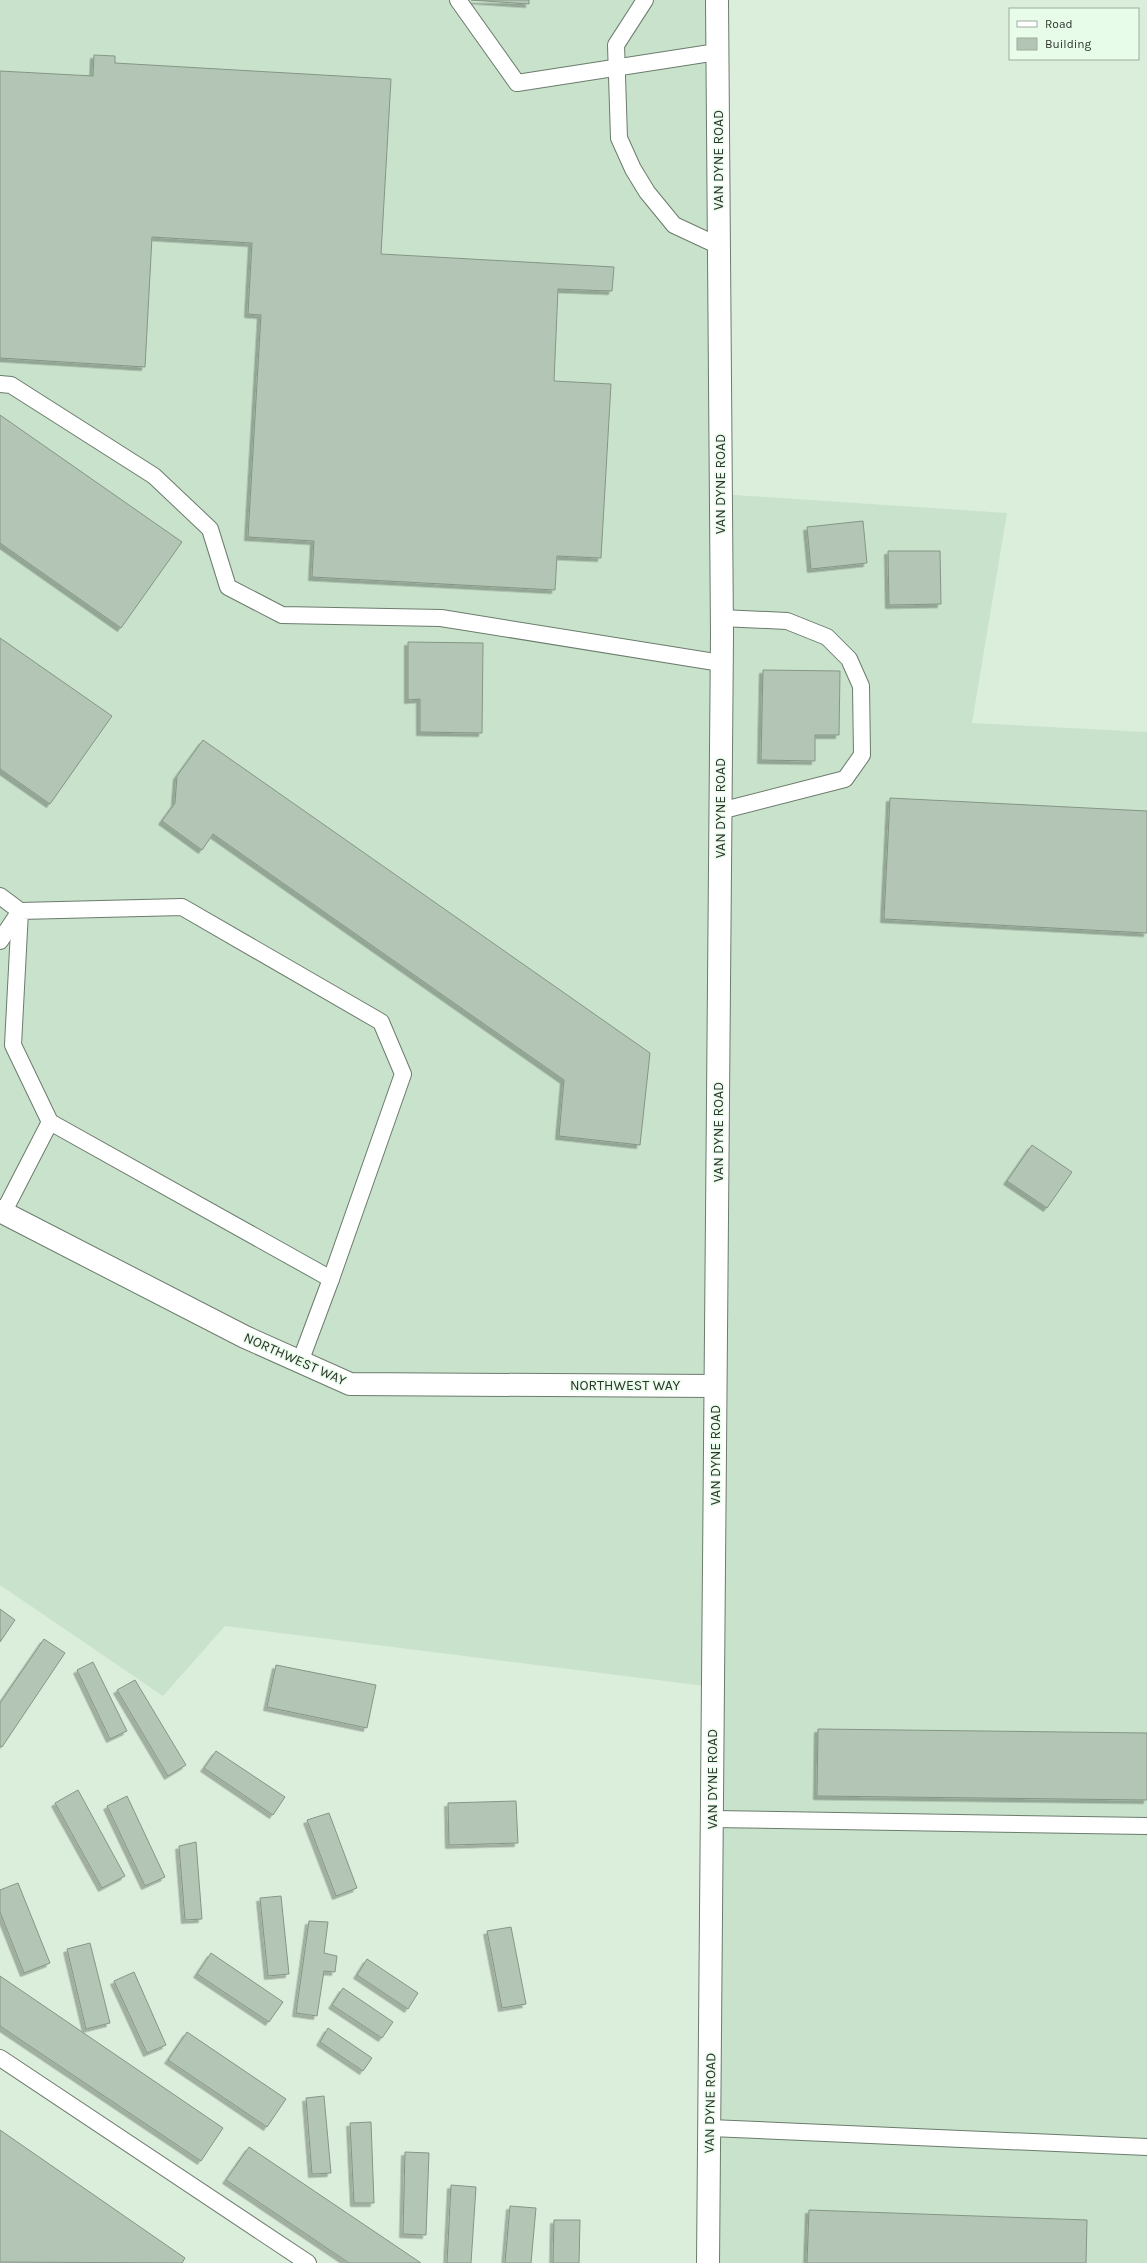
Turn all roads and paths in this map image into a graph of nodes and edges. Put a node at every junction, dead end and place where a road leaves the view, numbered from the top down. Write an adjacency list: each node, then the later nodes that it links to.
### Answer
1 (458, 0): 5 (lane)
2 (645, 0): 5 (lane)
3 (717, 0): 4 (street, VAN DYNE ROAD)
4 (717, 52): 5 (lane); 6 (street, VAN DYNE ROAD)
5 (617, 68): 6 (lane)
6 (718, 246): 8 (street, VAN DYNE ROAD)
7 (0, 384): 9 (lane)
8 (721, 618): 9 (street, VAN DYNE ROAD); 10 (lane)
9 (721, 663): 10 (street, VAN DYNE ROAD)
10 (720, 811): 18 (street, VAN DYNE ROAD)
11 (0, 896): 12 (lane)
12 (20, 911): 13 (lane); 14 (lane); 16 (lane)
13 (0, 940)
14 (50, 1122): 15 (lane); 16 (lane)
15 (2, 1212): 17 (street, NORTHWEST WAY)
16 (331, 1279): 17 (lane)
17 (300, 1362): 18 (street, NORTHWEST WAY)
18 (715, 1386): 19 (street, VAN DYNE ROAD)
19 (712, 1818): 20 (lane); 22 (street, VAN DYNE ROAD)
20 (1147, 1826)
21 (0, 2058): 24 (lane)
22 (710, 2128): 23 (lane); 25 (street, VAN DYNE ROAD)
23 (1147, 2147)
24 (308, 2263)
25 (708, 2263)

